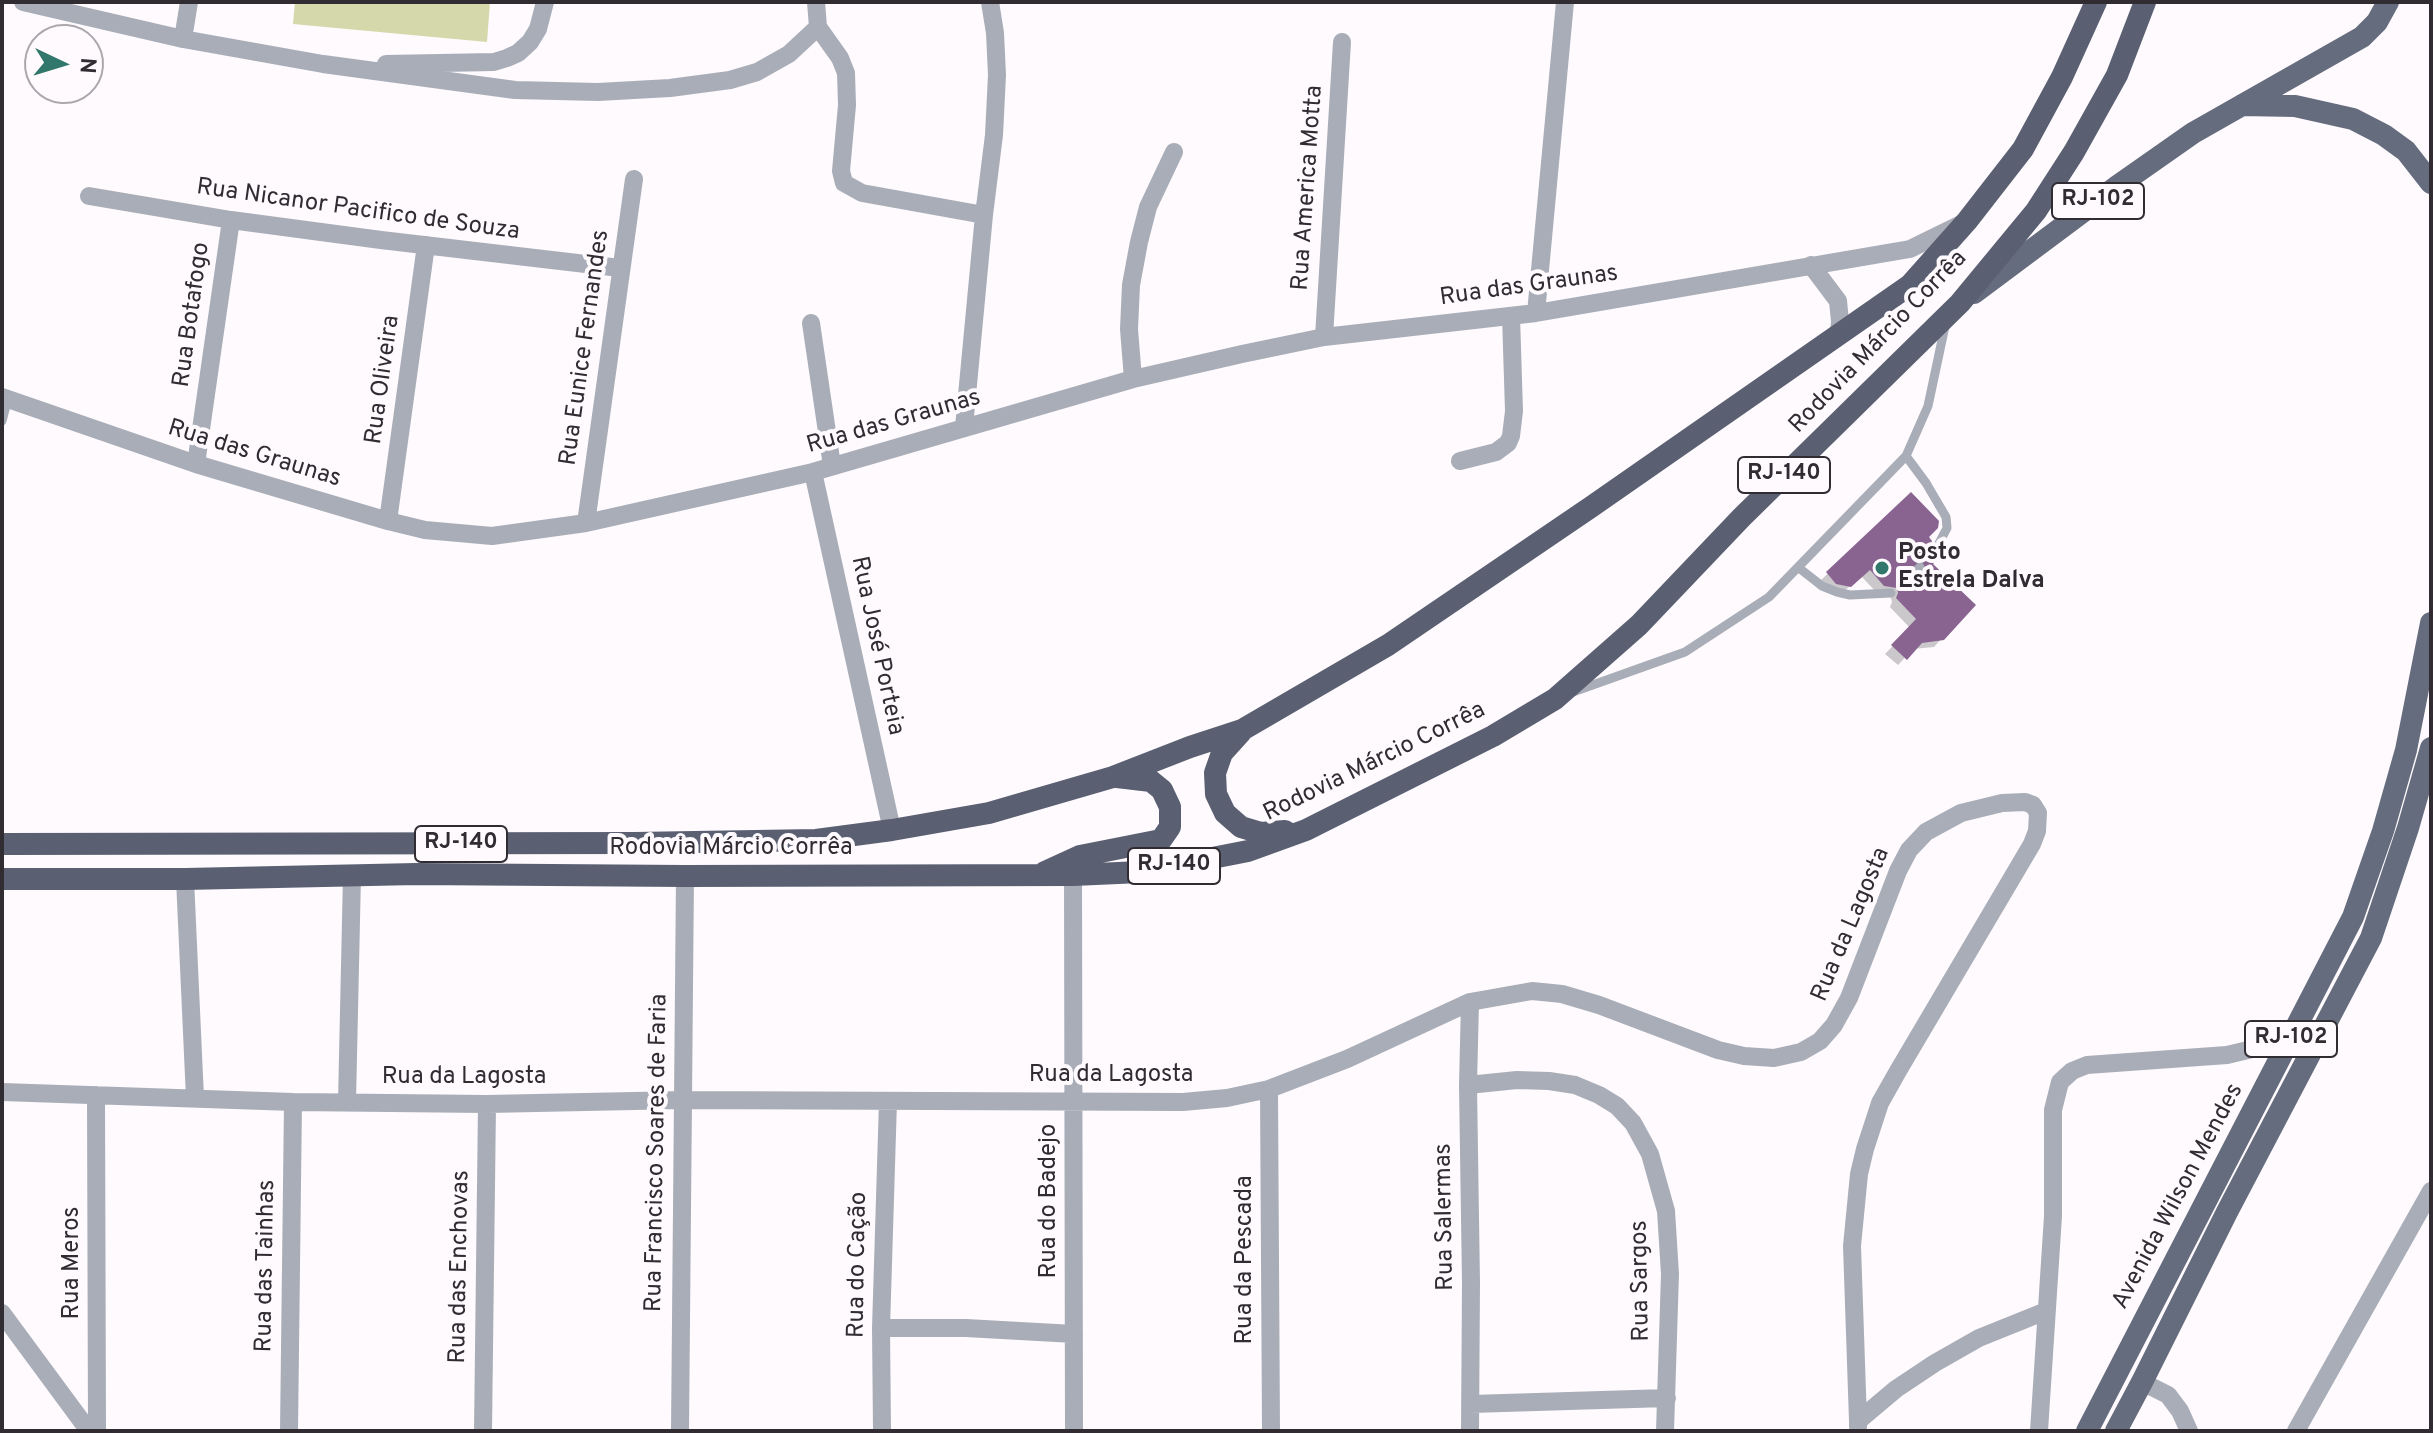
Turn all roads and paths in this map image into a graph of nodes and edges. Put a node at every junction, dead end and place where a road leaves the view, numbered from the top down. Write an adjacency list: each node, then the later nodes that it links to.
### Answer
1 (23, 2): 11 (street)
2 (189, 2): 11 (street)
3 (545, 2): 13 (street)
4 (816, 2): 10 (street)
5 (990, 2): 19 (street)
6 (1565, 2): 26 (street)
7 (2096, 2): 21 (highway, Rodovia Márcio Corrêa / RJ-140)
8 (2145, 2): 25 (highway, Rodovia Márcio Corrêa / RJ-140)
9 (2388, 2): 14 (main road)
10 (818, 27): 13 (street); 19 (street)
11 (183, 39): 13 (street)
12 (1342, 42): 30 (street, Rua America Motta)
13 (323, 64)
14 (2241, 105): 17 (main road); 25 (main road, RJ-102)
15 (1174, 152): 31 (street)
16 (634, 179): 24 (street, Rua Eunice Fernandes)
17 (2431, 183)
18 (89, 196): 20 (street, Rua Nicanor Pacifico de Souza)
19 (984, 215): 34 (street)
20 (231, 220): 22 (street, Rua Nicanor Pacifico de Souza); 37 (street, Rua Botafogo)
21 (1967, 221): 23 (street, Rua das Graunas); 29 (highway, Rodovia Márcio Corrêa / RJ-140)
22 (426, 245): 24 (street, Rua Nicanor Pacifico de Souza); 40 (street, Rua Oliveira)
23 (1811, 265): 26 (street, Rua das Graunas); 29 (street)
24 (620, 268): 41 (street, Rua Eunice Fernandes)
25 (1953, 310): 35 (lane); 46 (highway, Rodovia Márcio Corrêa / RJ-140)
26 (1536, 313): 27 (street, Rua das Graunas)
27 (1511, 316): 30 (street, Rua das Graunas); 36 (street)
28 (811, 323): 38 (street)
29 (1839, 335): 47 (highway, Rodovia Márcio Corrêa / RJ-140)
30 (1324, 337): 31 (street, Rua das Graunas)
31 (1133, 379): 34 (street, Rua das Graunas)
32 (5, 398): 33 (lane); 37 (street, Rua das Graunas)
33 (2, 421)
34 (964, 427): 38 (street, Rua das Graunas)
35 (1906, 456): 42 (lane); 43 (lane)
36 (1460, 461)
37 (196, 464): 40 (street, Rua das Graunas)
38 (832, 466): 39 (street, Rua das Graunas)
39 (813, 472): 41 (street, Rua das Graunas); 50 (street, Rua José Porteia)
40 (388, 521): 41 (street, Rua das Graunas)
41 (586, 523)
42 (1937, 547)
43 (1799, 568): 44 (lane); 46 (lane)
44 (1891, 593)
45 (2431, 623): 60 (main road, Avenida Wilson Mendes / RJ-102)
46 (1555, 699): 51 (highway, Rodovia Márcio Corrêa / RJ-140)
47 (1242, 730): 49 (highway, Rodovia Márcio Corrêa / RJ-140); 51 (highway)
48 (2431, 748): 77 (main road, Avenida Wilson Mendes / RJ-102)
49 (1113, 777): 50 (highway, Rodovia Márcio Corrêa / RJ-140); 56 (highway)
50 (892, 830): 52 (highway, Rodovia Márcio Corrêa / RJ-140)
51 (1306, 830): 54 (highway, Rodovia Márcio Corrêa / RJ-140)
52 (2, 844)
53 (352, 875): 55 (highway, Rodovia Márcio Corrêa / RJ-140); 58 (highway, Rodovia Márcio Corrêa / RJ-140); 70 (street)
54 (1073, 875): 56 (highway, Rodovia Márcio Corrêa / RJ-140); 68 (street, Rua do Badejo)
55 (685, 876): 56 (highway, Rodovia Márcio Corrêa / RJ-140); 66 (street, Rua Francisco Soares de Faria)
56 (1037, 876)
57 (2, 879): 58 (highway, Rodovia Márcio Corrêa / RJ-140)
58 (185, 879): 65 (street)
59 (1470, 1002): 61 (street, Rua Salermas); 62 (street, Rua da Lagosta); 80 (street, Rua da Lagosta)
60 (2290, 1040): 73 (street); 92 (main road, Avenida Wilson Mendes / RJ-102)
61 (1468, 1085): 78 (street, Rua Sargos); 79 (street, Rua Salermas)
62 (1269, 1089): 68 (street, Rua da Lagosta); 88 (street, Rua da Pescada)
63 (2, 1092): 64 (street, Rua da Lagosta)
64 (96, 1095): 65 (street, Rua da Lagosta); 82 (street, Rua Meros)
65 (195, 1098): 69 (street, Rua da Lagosta)
66 (683, 1100): 67 (street, Rua da Lagosta); 71 (street, Rua da Lagosta); 85 (street, Rua Francisco Soares de Faria)
67 (888, 1101): 68 (street, Rua da Lagosta); 75 (street, Rua do Cação)
68 (1074, 1101): 76 (street, Rua do Badejo)
69 (293, 1102): 70 (street, Rua da Lagosta); 83 (street, Rua das Tainhas)
70 (347, 1102): 71 (street, Rua da Lagosta)
71 (487, 1104): 84 (street, Rua das Enchovas)
72 (2431, 1191): 95 (street)
73 (2046, 1311): 80 (street); 91 (street)
74 (2, 1313): 81 (street)
75 (881, 1328): 76 (street); 86 (street, Rua do Cação)
76 (1074, 1334): 87 (street, Rua do Badejo)
77 (2142, 1382): 93 (main road, Avenida Wilson Mendes / RJ-102); 94 (street)
78 (1667, 1398): 79 (street); 90 (street, Rua Sargos)
79 (1471, 1404): 89 (street, Rua Salermas)
80 (1858, 1426)
81 (89, 1431)
82 (97, 1431)
83 (289, 1431)
84 (483, 1431)
85 (680, 1431)
86 (882, 1431)
87 (1074, 1431)
88 (1271, 1431)
89 (1470, 1431)
90 (1665, 1431)
91 (2039, 1431)
92 (2087, 1431)
93 (2116, 1431)
94 (2189, 1431)
95 (2296, 1431)

